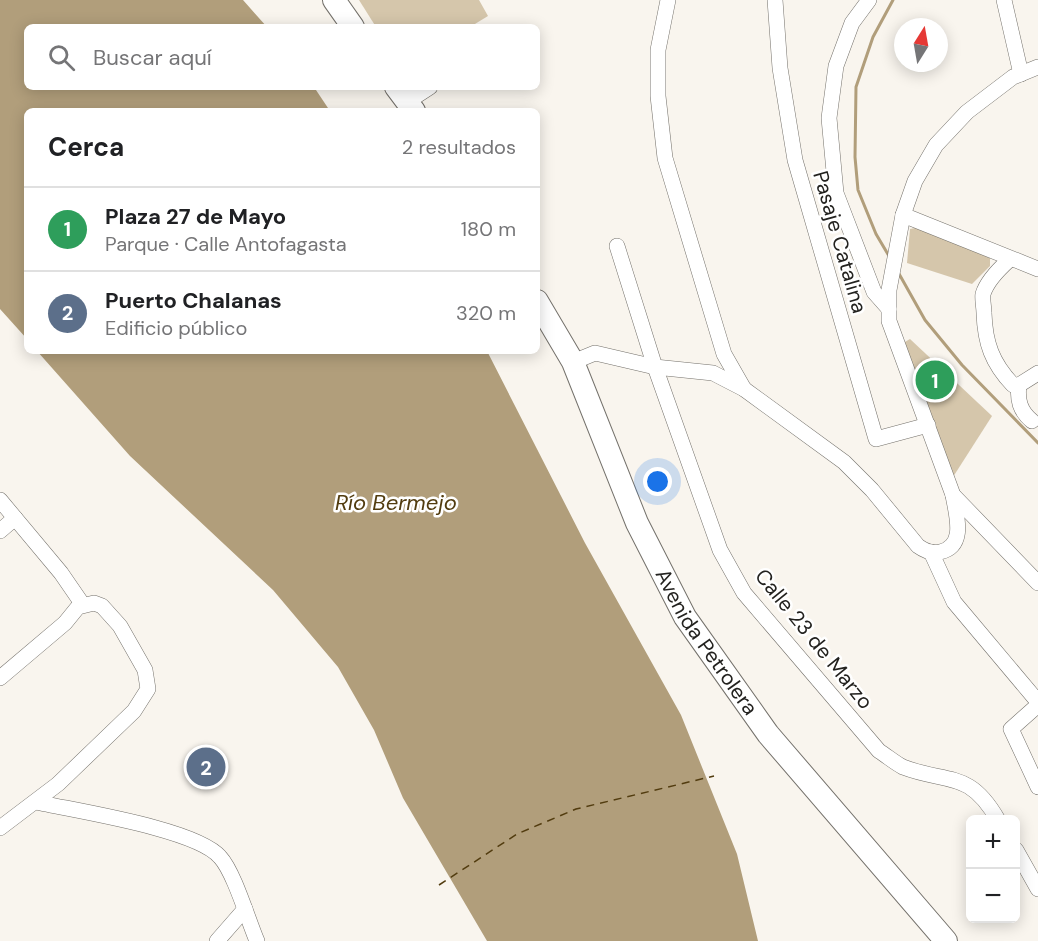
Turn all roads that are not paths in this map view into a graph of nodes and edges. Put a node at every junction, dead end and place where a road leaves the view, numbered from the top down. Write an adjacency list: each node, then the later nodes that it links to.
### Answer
1 (334, 0): 6 (highway)
2 (668, 0): 21 (street)
3 (776, 0): 23 (street, Pasaje Catalina)
4 (869, 0): 16 (street)
5 (1004, 0): 8 (street)
6 (351, 24)
7 (1038, 67): 8 (street)
8 (1021, 74): 11 (street)
9 (424, 90): 10 (street)
10 (406, 100)
11 (903, 215): 13 (street); 16 (street)
12 (617, 246): 18 (street, Calle 23 de Marzo)
13 (1009, 260): 14 (street); 20 (street)
14 (1038, 269)
15 (540, 306): 17 (highway, Avenida Petrolera)
16 (889, 309): 23 (street)
17 (573, 362): 18 (street); 42 (highway, Avenida Petrolera)
18 (655, 367): 21 (street); 35 (street, Calle 23 de Marzo)
19 (1038, 373): 20 (street)
20 (1019, 385): 22 (street)
21 (744, 389): 28 (street)
22 (1032, 421)
23 (928, 425): 24 (street)
24 (953, 495): 28 (street); 29 (street)
25 (0, 500): 26 (street)
26 (15, 518): 27 (street); 30 (street)
27 (0, 531)
28 (931, 552): 32 (street)
29 (1038, 583)
30 (83, 605): 31 (street); 34 (street)
31 (0, 678)
32 (1038, 704): 33 (street)
33 (1038, 787)
34 (36, 802): 36 (street); 39 (street)
35 (996, 815)
36 (0, 828)
37 (1020, 857): 38 (street)
38 (1038, 889)
39 (244, 909): 40 (street); 41 (street)
40 (217, 941)
41 (257, 941)
42 (946, 941)

